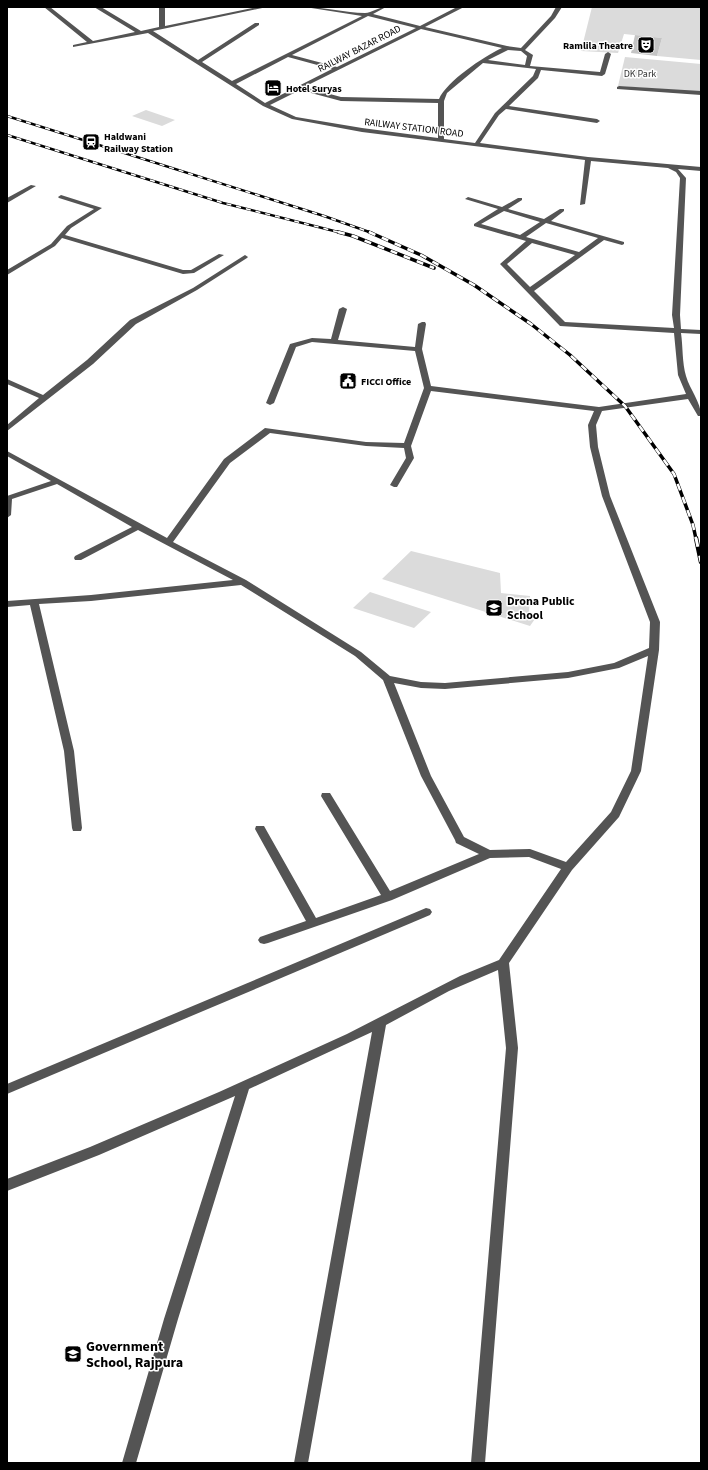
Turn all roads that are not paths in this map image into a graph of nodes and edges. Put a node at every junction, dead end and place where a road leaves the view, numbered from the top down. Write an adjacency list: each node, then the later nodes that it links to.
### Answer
1 (48, 7): 15 (street)
2 (97, 7): 14 (street)
3 (162, 7): 11 (street)
4 (264, 7): 11 (street)
5 (308, 7): 9 (street)
6 (383, 7): 9 (street)
7 (461, 7): 12 (street, RAILWAY BAZAR ROAD)
8 (559, 7): 18 (street)
9 (369, 15): 12 (street); 20 (street)
10 (257, 24): 22 (street)
11 (162, 28): 13 (street)
12 (419, 28): 17 (street); 25 (street, RAILWAY BAZAR ROAD)
13 (149, 31): 14 (street); 22 (street, RAILWAY STATION ROAD)
14 (141, 33): 15 (street)
15 (92, 43): 16 (street)
16 (76, 46)
17 (507, 48): 18 (street); 21 (street)
18 (522, 50): 23 (street)
19 (608, 54): 24 (street)
20 (288, 56): 25 (street); 26 (street)
21 (482, 62): 23 (street); 30 (street)
22 (197, 63): 26 (street, RAILWAY STATION ROAD)
23 (527, 67): 24 (street)
24 (539, 68): 32 (street)
25 (338, 69): 27 (street, RAILWAY BAZAR ROAD)
26 (231, 84): 31 (street, RAILWAY STATION ROAD)
27 (300, 88): 30 (street); 31 (street, RAILWAY BAZAR ROAD)
28 (620, 88): 29 (street)
29 (701, 93)
30 (441, 101): 34 (street)
31 (265, 105): 34 (street, RAILWAY STATION ROAD)
32 (504, 107): 33 (street); 35 (street)
33 (597, 121)
34 (440, 140): 35 (street, RAILWAY STATION ROAD)
35 (477, 144): 36 (street, RAILWAY STATION ROAD)
36 (588, 159): 37 (street, RAILWAY STATION ROAD); 44 (street)
37 (670, 168): 38 (street, RAILWAY STATION ROAD); 60 (street)
38 (701, 169)
39 (33, 186): 43 (street)
40 (61, 197): 48 (street)
41 (468, 199): 45 (street)
42 (520, 199): 45 (street)
43 (7, 201)
44 (582, 204)
45 (503, 209): 47 (street); 49 (street)
46 (562, 210): 47 (street)
47 (544, 221): 49 (street); 50 (street)
48 (61, 236): 54 (street); 56 (street)
49 (520, 238): 51 (street)
50 (603, 238): 52 (street); 53 (street)
51 (530, 241): 53 (street); 57 (street)
52 (622, 243)
53 (580, 254): 57 (street)
54 (221, 255)
55 (245, 257): 67 (street)
56 (7, 273)
57 (529, 291): 60 (street)
58 (344, 309): 62 (street)
59 (422, 324): 63 (street)
60 (678, 331): 61 (street); 66 (street)
61 (701, 332)
62 (334, 342): 63 (street); 68 (street)
63 (418, 349): 65 (street)
64 (7, 381): 67 (street)
65 (428, 388): 69 (street); 72 (street)
66 (690, 396): 69 (street); 70 (street)
67 (44, 398): 71 (street)
68 (270, 403)
69 (599, 409): 83 (street)
70 (701, 414)
71 (7, 429)
72 (407, 446): 75 (street); 78 (street)
73 (7, 453): 74 (street)
74 (58, 481): 76 (street); 77 (street)
75 (394, 485)
76 (7, 515)
77 (138, 527): 78 (street); 79 (street)
78 (168, 543): 80 (street)
79 (78, 558)
80 (243, 582): 81 (street); 84 (street)
81 (34, 602): 82 (street); 86 (street)
82 (7, 604)
83 (654, 650): 84 (street); 89 (street)
84 (387, 679): 88 (street)
85 (326, 796): 90 (street)
86 (77, 828)
87 (260, 829): 92 (street)
88 (489, 854): 89 (street); 90 (street)
89 (568, 867): 94 (street)
90 (388, 897): 92 (street)
91 (426, 912): 97 (street)
92 (314, 922): 93 (street)
93 (264, 940)
94 (503, 963): 95 (street); 101 (street)
95 (380, 1023): 96 (street); 100 (street)
96 (244, 1087): 98 (street); 99 (street)
97 (7, 1089)
98 (7, 1185)
99 (130, 1463)
100 (300, 1463)
101 (478, 1463)

